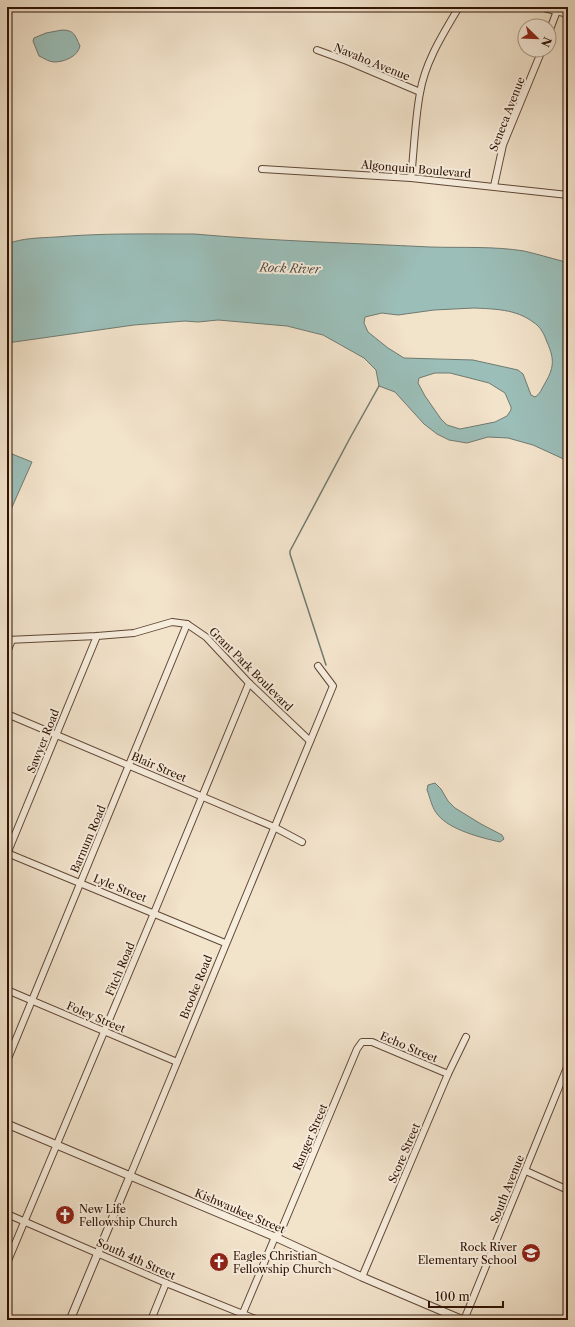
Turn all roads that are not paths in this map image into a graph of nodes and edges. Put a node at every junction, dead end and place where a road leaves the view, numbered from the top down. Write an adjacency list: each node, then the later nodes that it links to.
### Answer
1 (459, 7): 8 (street)
2 (540, 7): 3 (street)
3 (557, 11): 4 (street); 5 (street)
4 (568, 14)
5 (554, 18)
6 (317, 50): 8 (street, Navaho Avenue)
7 (539, 58): 11 (street, Seneca Avenue)
8 (420, 92): 10 (street)
9 (262, 169): 10 (street, Algonquin Boulevard)
10 (411, 178): 11 (street, Algonquin Boulevard)
11 (494, 186): 12 (street, Algonquin Boulevard)
12 (568, 195)
13 (187, 624): 14 (street); 18 (street, Grant Park Boulevard); 22 (street, Barnum Road)
14 (97, 636): 15 (street); 20 (street, Sawyer Road)
15 (10, 640): 16 (street)
16 (7, 652)
17 (318, 666): 21 (street, Brooke Road)
18 (249, 683): 21 (street, Grant Park Boulevard); 23 (street, Fitch Road)
19 (7, 714): 20 (street, Blair Street)
20 (56, 736): 22 (street, Blair Street); 26 (street, Sawyer Road)
21 (310, 740): 24 (street, Brooke Road)
22 (129, 766): 23 (street, Blair Street); 27 (street, Barnum Road)
23 (202, 796): 24 (street, Blair Street); 28 (street, Fitch Road)
24 (274, 827): 25 (street, Blair Street); 29 (street, Brooke Road)
25 (302, 842)
26 (7, 854): 27 (street, Lyle Street)
27 (80, 883): 28 (street, Lyle Street); 31 (street, Barnum Road)
28 (154, 913): 29 (street, Lyle Street); 32 (street, Fitch Road)
29 (225, 943): 36 (street, Brooke Road)
30 (7, 990): 31 (street, Foley Street)
31 (32, 1000): 32 (street, Foley Street); 35 (street, Barnum Road)
32 (105, 1031): 36 (street, Foley Street); 40 (street, Fitch Road)
33 (466, 1037): 38 (street, Score Street)
34 (362, 1042): 38 (street, Echo Street); 46 (street, Ranger Street)
35 (7, 1061)
36 (177, 1062): 42 (street, Brooke Road)
37 (568, 1065): 41 (street, South Avenue)
38 (448, 1074): 49 (street, Score Street)
39 (7, 1124): 40 (street, Kishwaukee Street)
40 (57, 1145): 42 (street, Kishwaukee Street); 45 (street, Fitch Road)
41 (526, 1171): 43 (street); 55 (street, South Avenue)
42 (130, 1176): 46 (street, Kishwaukee Street); 47 (street, Brooke Road)
43 (568, 1190)
44 (7, 1214): 45 (street, South 4th Street)
45 (25, 1222): 47 (street, South 4th Street); 48 (street, Fitch Road)
46 (275, 1237): 49 (street, Kishwaukee Street); 51 (street, Ranger Street)
47 (98, 1253): 50 (street, South 4th Street); 52 (street, Brooke Road)
48 (7, 1262)
49 (362, 1277): 55 (street, Kishwaukee Street)
50 (166, 1283): 51 (street, South 4th Street); 53 (street)
51 (241, 1317): 54 (street, South 4th Street)
52 (70, 1320)
53 (151, 1320)
54 (258, 1320)
55 (463, 1320)

